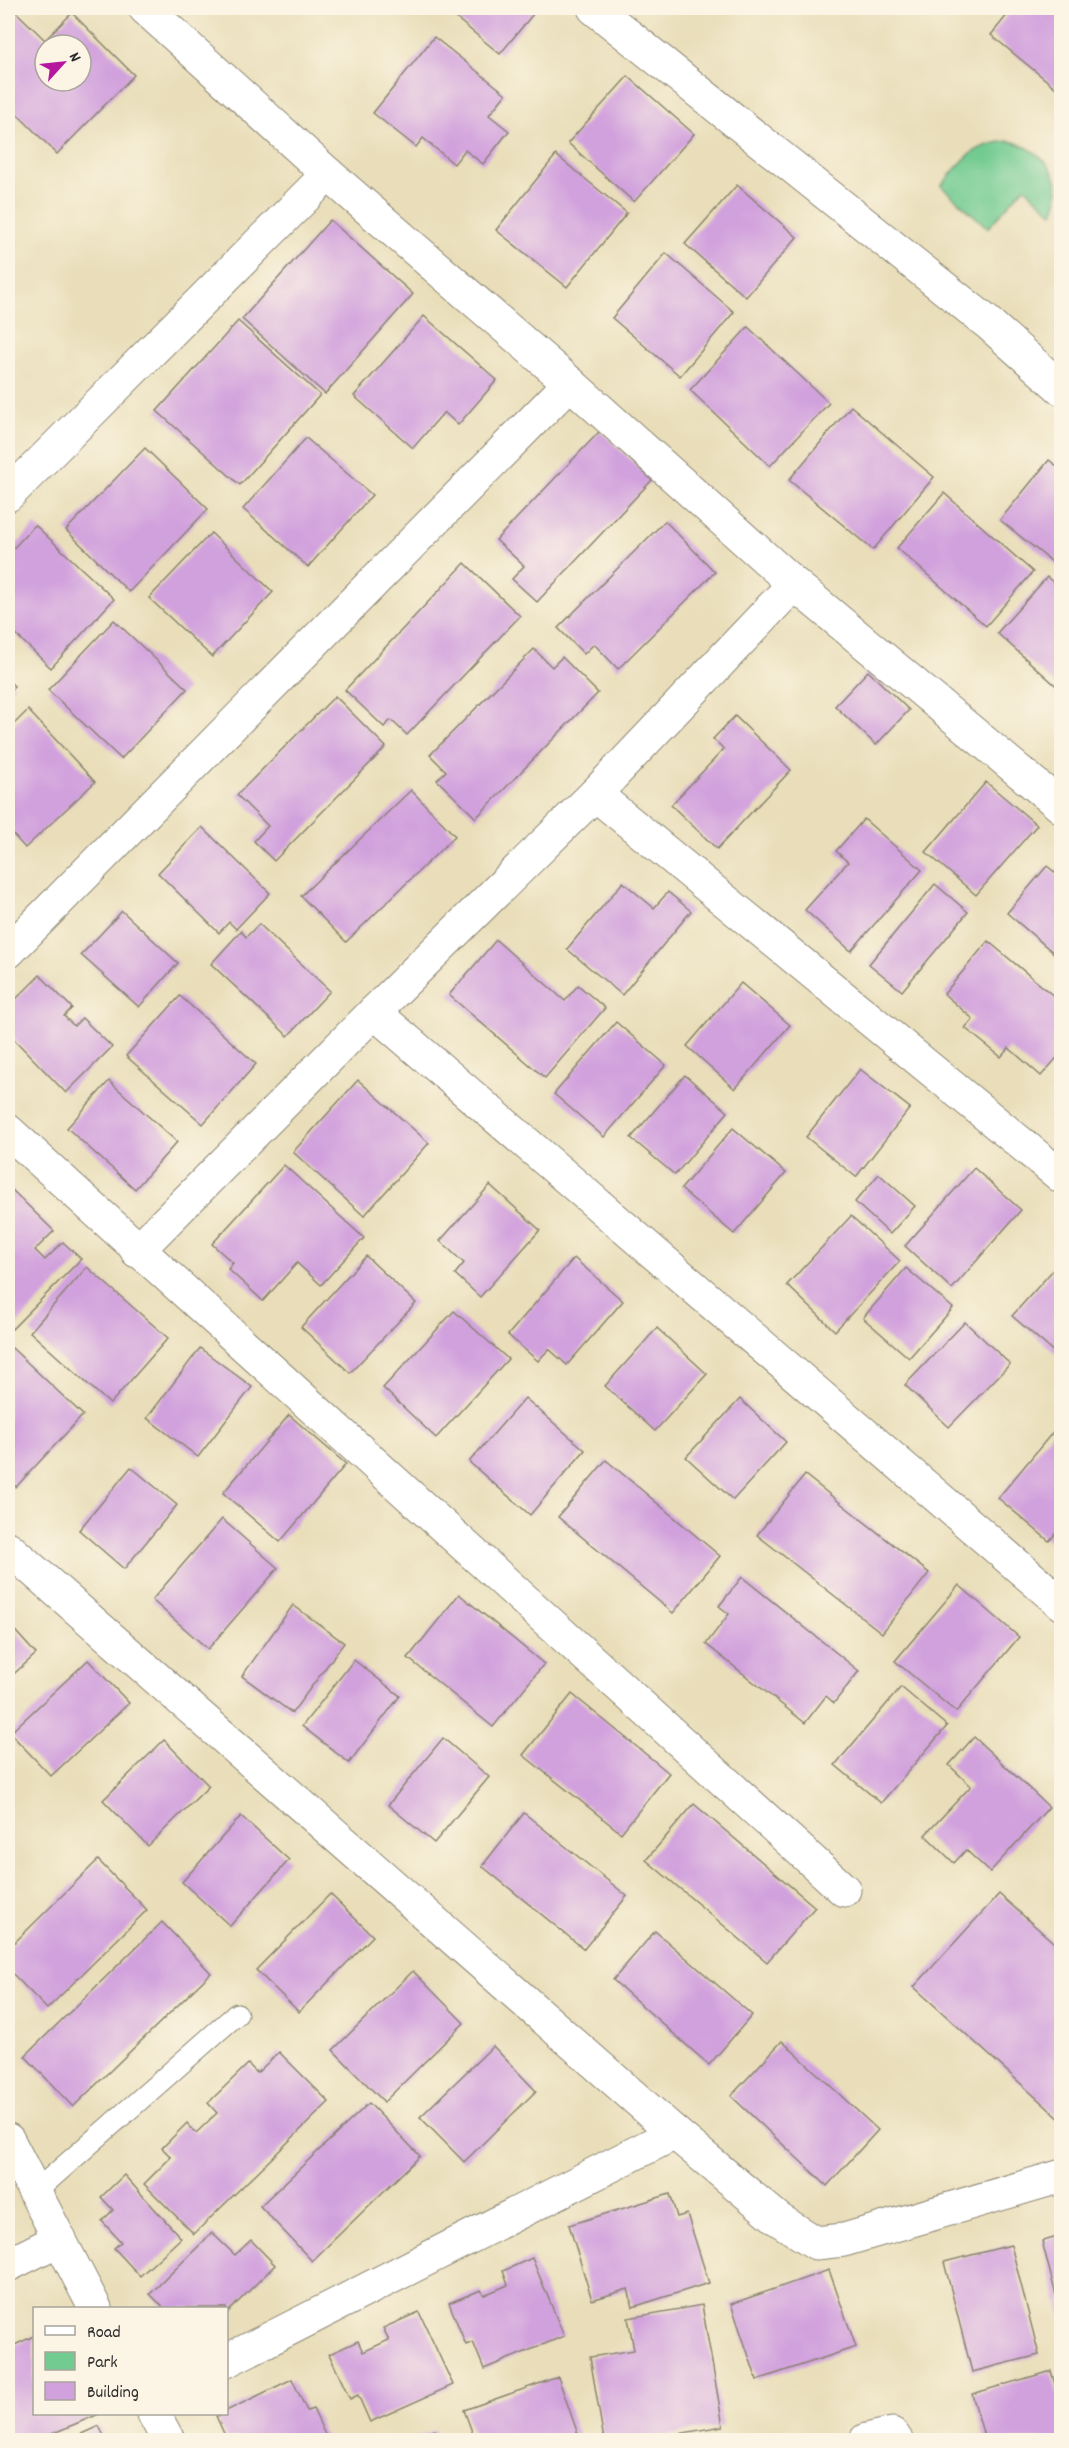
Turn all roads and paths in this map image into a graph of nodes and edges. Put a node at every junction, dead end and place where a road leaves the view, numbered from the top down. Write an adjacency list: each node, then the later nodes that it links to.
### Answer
1 (145, 8): 3 (street)
2 (594, 8): 5 (street)
3 (328, 174): 4 (street); 6 (street)
4 (570, 382): 7 (street); 10 (street)
5 (1062, 389)
6 (8, 495)
7 (794, 584): 8 (street); 9 (street)
8 (595, 794): 11 (street); 13 (street)
9 (1062, 807)
10 (8, 952)
11 (374, 1011): 14 (street); 16 (street)
12 (8, 1131): 14 (street)
13 (1062, 1177)
14 (137, 1251): 17 (street)
15 (8, 1548): 19 (street)
16 (1062, 1604)
17 (844, 1890)
18 (237, 2014): 22 (lane)
19 (675, 2133): 21 (street); 26 (street)
20 (8, 2140): 22 (street)
21 (1062, 2176)
22 (35, 2192): 23 (street)
23 (60, 2239): 24 (street); 25 (street)
24 (8, 2265)
25 (94, 2307)
26 (228, 2360)
27 (155, 2415): 28 (street)
28 (168, 2440)
29 (866, 2440): 30 (street)
30 (896, 2440)

